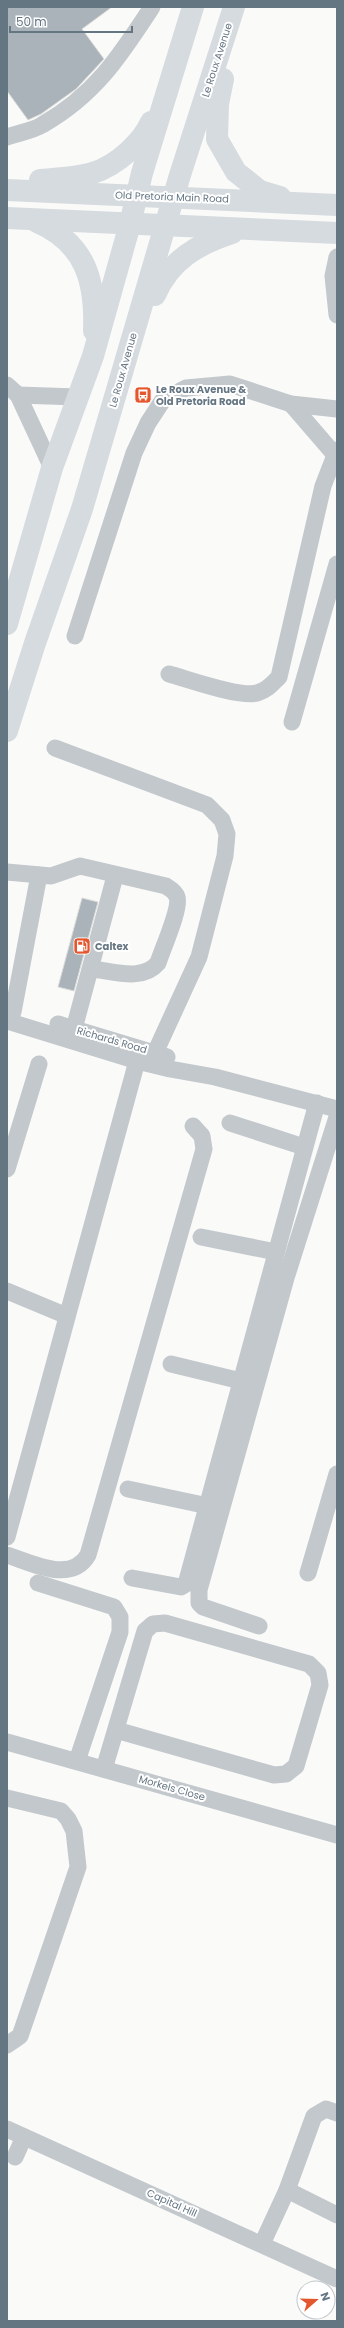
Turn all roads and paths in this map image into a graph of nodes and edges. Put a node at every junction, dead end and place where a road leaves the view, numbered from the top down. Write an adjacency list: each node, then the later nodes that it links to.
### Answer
1 (152, 7): 5 (street)
2 (193, 7): 4 (main road)
3 (233, 9): 9 (main road, Le Roux Avenue); 10 (main road)
4 (168, 90): 6 (main road); 8 (main road)
5 (7, 137)
6 (7, 183)
7 (7, 190): 8 (main road, Old Pretoria Main Road)
8 (137, 195): 9 (main road, Old Pretoria Main Road); 14 (main road)
9 (174, 196): 10 (main road, Old Pretoria Main Road); 15 (main road, Le Roux Avenue)
10 (301, 203): 11 (main road, Old Pretoria Main Road)
11 (337, 204)
12 (7, 218): 13 (main road)
13 (31, 219): 14 (main road); 21 (main road)
14 (130, 224): 15 (main road); 21 (main road)
15 (166, 226): 16 (main road); 20 (main road, Le Roux Avenue)
16 (283, 230): 17 (main road); 20 (main road)
17 (337, 234)
18 (337, 256): 19 (street)
19 (337, 304)
20 (138, 319): 33 (main road, Le Roux Avenue)
21 (93, 356): 23 (main road)
22 (13, 390): 23 (street); 27 (street)
23 (78, 397): 27 (main road)
24 (291, 404): 25 (street); 26 (street); 30 (street)
25 (337, 409)
26 (336, 452): 31 (street)
27 (52, 468): 29 (main road)
28 (337, 564): 32 (street)
29 (7, 624)
30 (75, 636)
31 (169, 674)
32 (292, 722)
33 (7, 731)
34 (55, 748): 41 (street)
35 (7, 872): 36 (street)
36 (39, 875): 37 (street); 39 (street)
37 (115, 876): 38 (street); 38 (street)
38 (92, 969): 40 (street)
39 (9, 1014): 40 (street, Richards Road)
40 (73, 1034): 41 (street, Richards Road); 42 (street, Richards Road)
41 (155, 1053): 44 (street, Richards Road)
42 (137, 1061): 44 (street, Richards Road); 56 (street)
43 (40, 1064): 52 (street)
44 (215, 1076): 45 (street, Richards Road)
45 (317, 1103): 46 (street, Richards Road); 51 (street)
46 (337, 1109)
47 (337, 1117): 50 (street)
48 (230, 1123): 51 (street)
49 (193, 1126): 63 (street)
50 (333, 1144): 67 (street)
51 (304, 1147): 54 (street)
52 (7, 1169)
53 (202, 1237): 54 (street)
54 (276, 1252): 58 (street)
55 (7, 1291): 56 (street)
56 (67, 1316): 62 (street)
57 (171, 1364): 58 (street)
58 (241, 1381): 61 (street)
59 (337, 1474): 64 (street)
60 (128, 1489): 61 (street)
61 (208, 1506): 65 (street)
62 (7, 1537)
63 (7, 1554)
64 (308, 1573)
65 (132, 1578)
66 (38, 1583): 70 (street)
67 (259, 1626)
68 (116, 1730): 68 (street); 71 (street)
69 (7, 1742): 70 (street, Morkels Close)
70 (77, 1761): 71 (street, Morkels Close)
71 (104, 1769): 73 (street, Morkels Close)
72 (7, 1798): 74 (street)
73 (337, 1835)
74 (7, 2045)
75 (337, 2113): 79 (street)
76 (7, 2128): 77 (street, Capital Hill)
77 (24, 2137): 78 (street); 81 (street, Capital Hill)
78 (15, 2157)
79 (286, 2190): 80 (street); 81 (street)
80 (337, 2215)
81 (262, 2244): 82 (street, Capital Hill)
82 (337, 2279)

